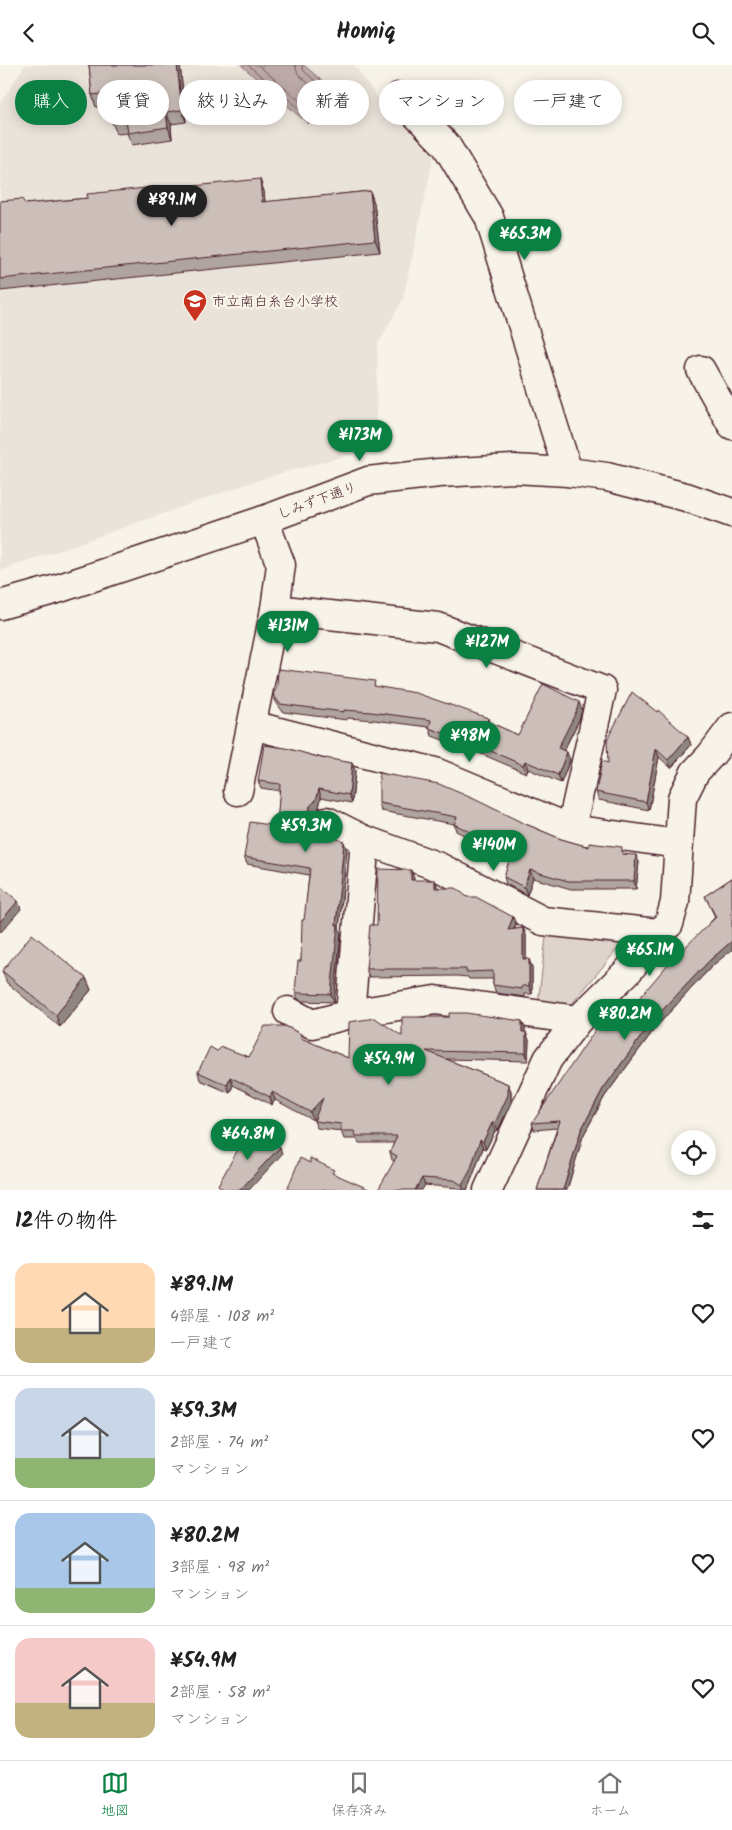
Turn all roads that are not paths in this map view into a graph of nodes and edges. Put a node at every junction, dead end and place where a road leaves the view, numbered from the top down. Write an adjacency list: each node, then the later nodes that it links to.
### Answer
1 (426, 125): 4 (street)
2 (701, 370): 3 (street)
3 (732, 425)
4 (568, 472): 5 (street, しみず下通り); 6 (street, しみず下通り)
5 (732, 513)
6 (264, 519): 7 (street, しみず下通り); 8 (street)
7 (0, 605)
8 (274, 609): 9 (street); 14 (street)
9 (252, 725): 12 (street); 14 (street)
10 (732, 727): 11 (street)
11 (722, 757): 16 (street)
12 (238, 791)
13 (327, 821): 15 (street)
14 (571, 829): 16 (street)
15 (365, 840): 17 (street); 19 (street)
16 (678, 844): 17 (street)
17 (658, 933): 20 (street)
18 (288, 1011): 19 (street)
19 (350, 1014): 20 (street)
20 (578, 1020): 21 (street)
21 (488, 1190)

